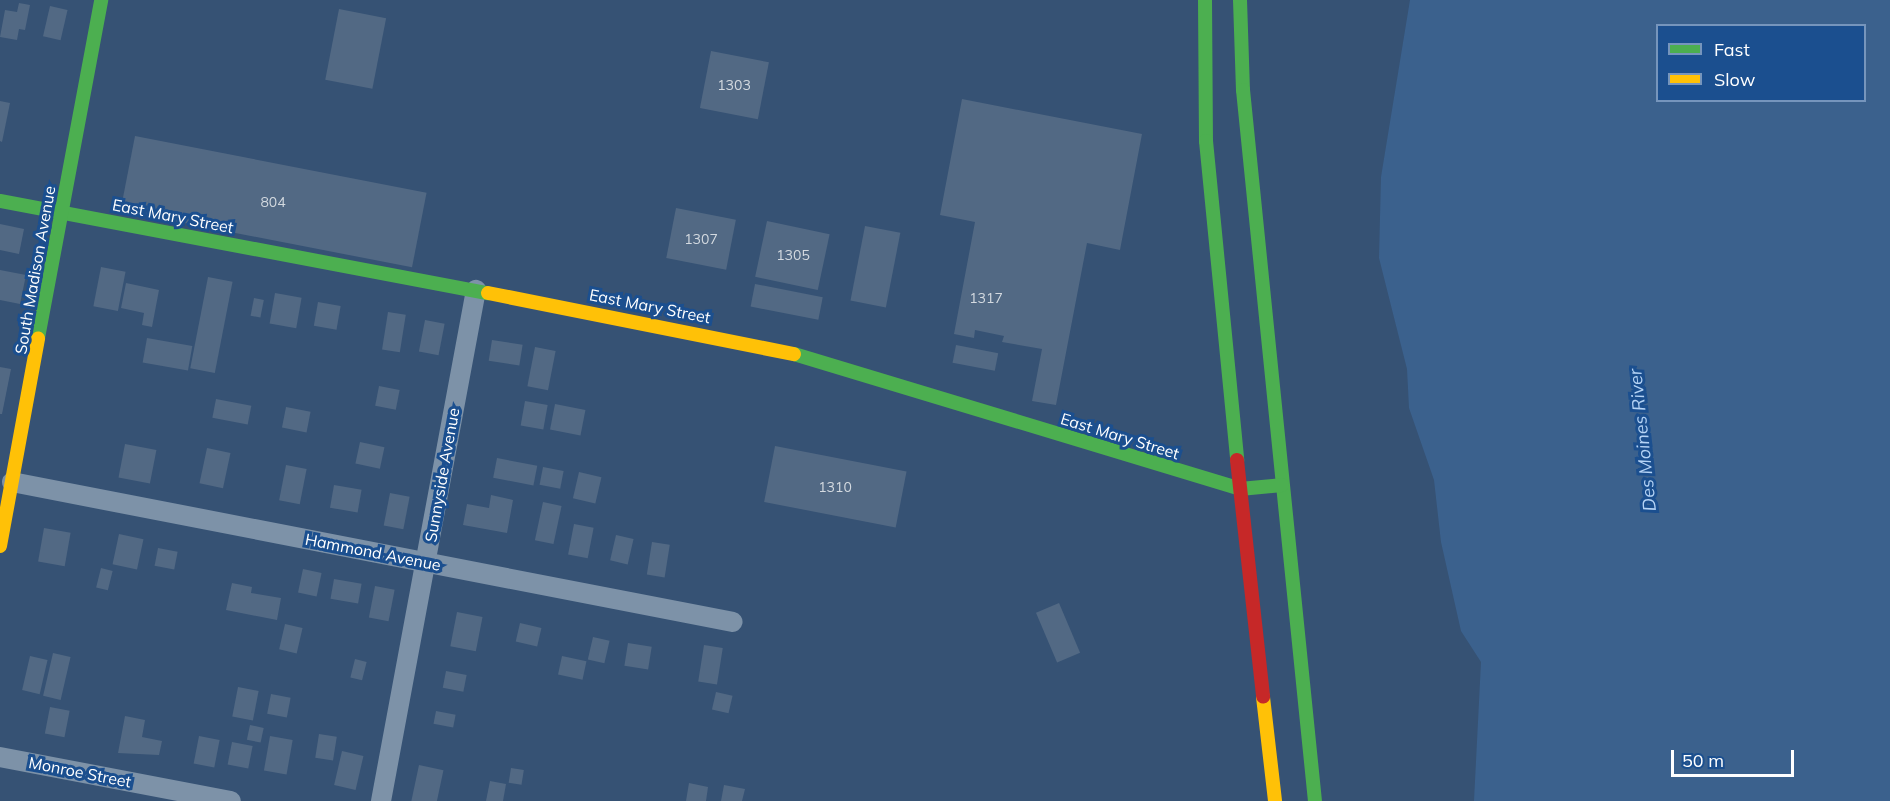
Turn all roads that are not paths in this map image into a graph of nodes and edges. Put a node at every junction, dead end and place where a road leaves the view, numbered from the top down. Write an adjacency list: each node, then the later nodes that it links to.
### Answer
1 (101, 0): 5 (main road, South Madison Avenue)
2 (1205, 0): 10 (main road)
3 (1240, 0): 9 (main road)
4 (0, 201): 5 (main road, East Mary Street)
5 (62, 212): 6 (main road, East Mary Street); 7 (main road, South Madison Avenue)
6 (476, 290): 10 (main road, East Mary Street); 12 (street, Sunnyside Avenue)
7 (9, 447): 8 (main road, South Madison Avenue)
8 (12, 482): 11 (main road, South Madison Avenue); 12 (street, Hammond Avenue)
9 (1282, 484): 10 (main road, East Mary Street); 18 (main road)
10 (1240, 489): 17 (main road)
11 (0, 546)
12 (426, 562): 13 (street, Hammond Avenue); 16 (street, Sunnyside Avenue)
13 (733, 622)
14 (0, 757): 15 (street, Monroe Street)
15 (231, 801)
16 (381, 801)
17 (1275, 801)
18 (1315, 801)

